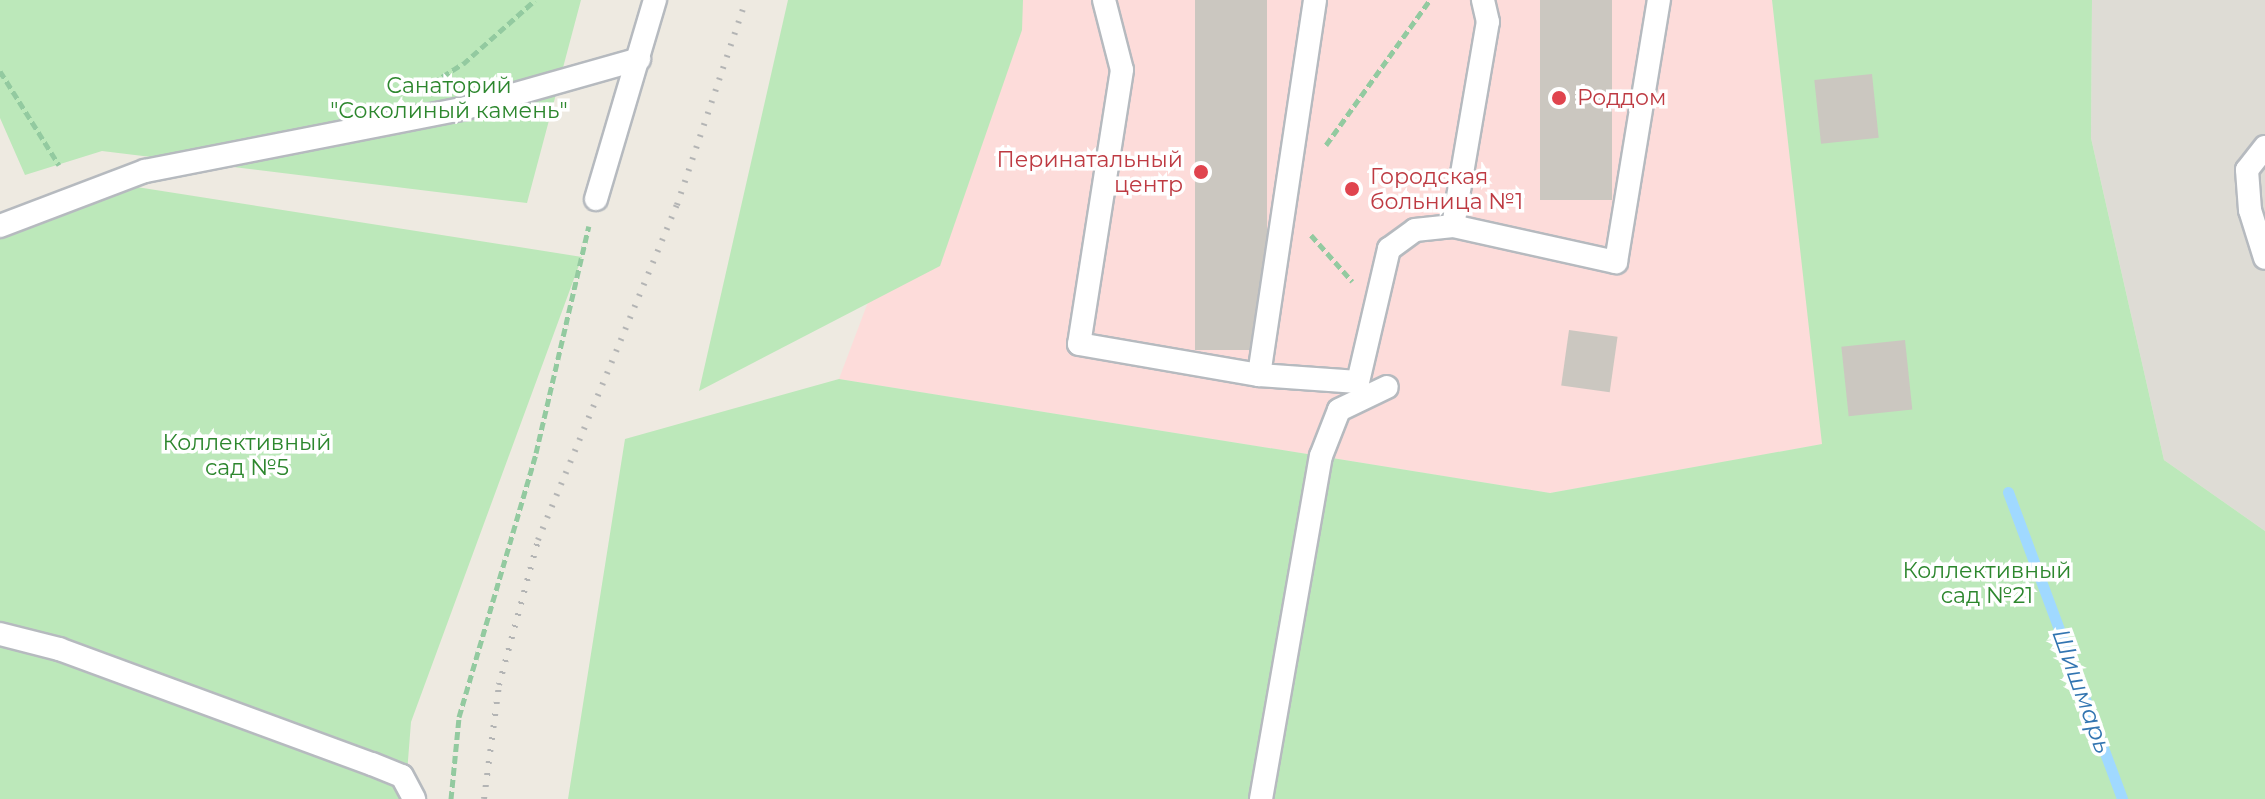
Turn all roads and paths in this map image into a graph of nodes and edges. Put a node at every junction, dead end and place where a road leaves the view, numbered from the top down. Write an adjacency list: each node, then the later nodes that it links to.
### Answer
1 (535, 0): 10 (path)
2 (655, 0): 8 (lane)
3 (1104, 0): 20 (lane)
4 (1315, 0): 15 (lane)
5 (1430, 0): 12 (path)
6 (1483, 0): 17 (lane)
7 (1659, 0): 17 (lane)
8 (639, 59): 14 (lane); 16 (lane)
9 (0, 71): 13 (path)
10 (427, 85)
11 (2265, 147): 18 (lane)
12 (1318, 156)
13 (59, 165)
14 (596, 199): 24 (path)
15 (1283, 204): 19 (path); 20 (lane)
16 (0, 226)
17 (1453, 226): 19 (lane)
18 (2265, 258)
19 (1377, 309): 20 (lane)
20 (1259, 375)
21 (1387, 387): 25 (lane)
22 (0, 634): 23 (lane)
23 (414, 799)
24 (451, 799)
25 (1261, 799)

